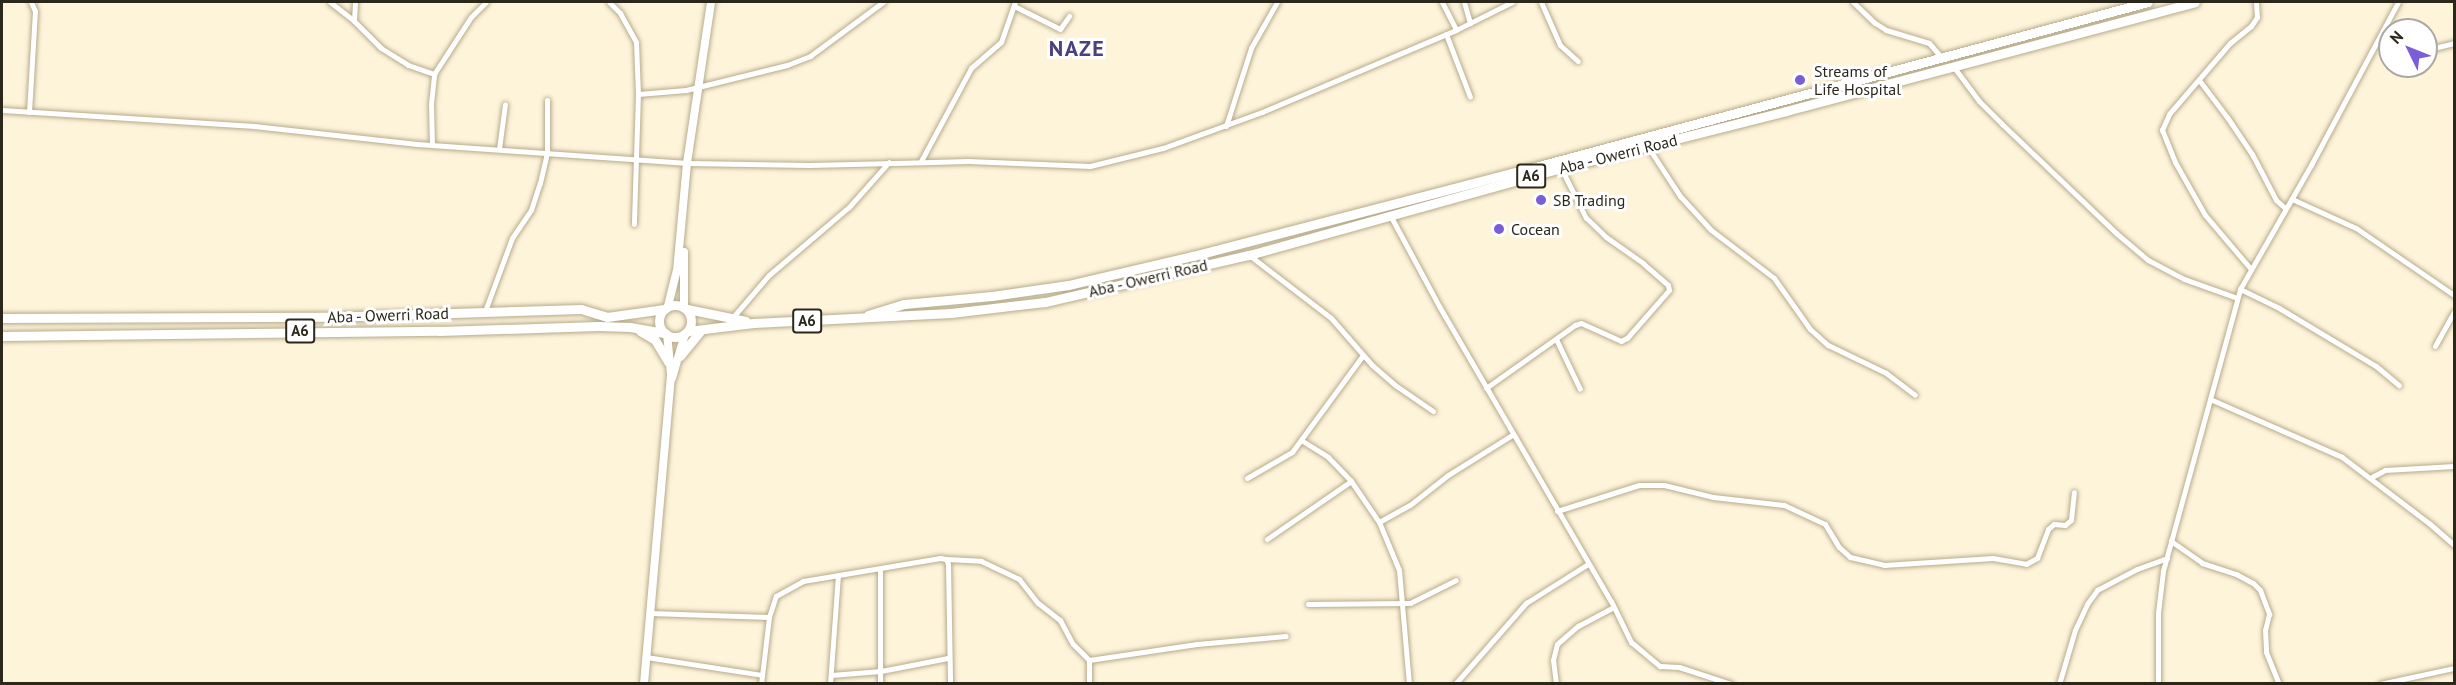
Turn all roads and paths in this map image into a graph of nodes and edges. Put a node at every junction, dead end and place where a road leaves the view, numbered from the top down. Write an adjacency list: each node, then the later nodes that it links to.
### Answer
1 (30, 2): 39 (street)
2 (330, 2): 21 (street)
3 (355, 2): 21 (street)
4 (486, 2): 31 (street)
5 (609, 2): 34 (street)
6 (711, 2): 33 (main road)
7 (883, 2): 33 (street)
8 (1277, 2): 40 (street)
9 (1442, 2): 23 (street)
10 (1464, 2): 22 (street)
11 (1512, 2): 22 (street)
12 (1541, 2): 29 (street)
13 (1853, 2): 28 (street)
14 (2148, 2): 28 (highway, Aba - Owerri Road / A6)
15 (2195, 2): 30 (highway, Aba - Owerri Road / A6)
16 (2256, 2): 32 (street)
17 (2398, 2): 20 (street)
18 (1015, 4): 19 (street); 46 (street)
19 (1069, 16)
20 (2390, 18)
21 (354, 21): 31 (street)
22 (1470, 23): 23 (street)
23 (1456, 30): 24 (street)
24 (1446, 34): 35 (street); 40 (street)
25 (2378, 40): 50 (street)
26 (2454, 42): 27 (street)
27 (2438, 47)
28 (1941, 57): 67 (highway, Aba - Owerri Road / A6)
29 (1578, 61)
30 (1952, 66): 42 (highway, Aba - Owerri Road / A6); 59 (street)
31 (434, 74): 41 (street)
32 (2199, 80): 51 (street); 56 (street)
33 (697, 86): 34 (street); 48 (main road)
34 (638, 94): 45 (street)
35 (1470, 97)
36 (547, 100): 44 (street)
37 (506, 104): 43 (street)
38 (2, 110): 39 (street)
39 (29, 112): 41 (street)
40 (1226, 126): 46 (street)
41 (432, 145): 43 (street)
42 (1648, 147): 49 (highway, Aba - Owerri Road / A6); 84 (street)
43 (499, 149): 44 (street)
44 (547, 152): 45 (street); 62 (street)
45 (637, 158): 48 (street); 53 (street)
46 (921, 161): 47 (street)
47 (889, 162): 48 (street); 64 (street)
48 (687, 163): 54 (main road)
49 (1561, 168): 52 (highway, Aba - Owerri Road / A6); 75 (street)
50 (2292, 199): 51 (street); 58 (street)
51 (2286, 209): 56 (street)
52 (1390, 215): 55 (highway, Aba - Owerri Road / A6); 82 (street)
53 (634, 224)
54 (680, 230): 60 (main road); 61 (main road)
55 (1249, 255): 67 (highway, Aba - Owerri Road / A6); 77 (street)
56 (2250, 268): 57 (street)
57 (2240, 289): 59 (street); 81 (street)
58 (2454, 295)
59 (2237, 298): 85 (street)
60 (666, 307): 61 (highway, Aba - Owerri Road / A6); 62 (highway, Aba - Owerri Road / A6); 73 (highway)
61 (685, 308): 64 (highway, Aba - Owerri Road / A6); 72 (highway)
62 (485, 311): 66 (highway, Aba - Owerri Road / A6)
63 (2454, 312): 76 (street)
64 (733, 317): 68 (highway, Aba - Owerri Road / A6)
65 (2, 318): 66 (highway, Aba - Owerri Road / A6)
66 (169, 318): 71 (highway)
67 (860, 318): 68 (highway, Aba - Owerri Road / A6)
68 (754, 323): 70 (highway, Aba - Owerri Road / A6)
69 (630, 327): 71 (highway, Aba - Owerri Road / A6); 73 (highway, Aba - Owerri Road / A6); 79 (highway)
70 (701, 330): 72 (highway, Aba - Owerri Road / A6); 78 (highway)
71 (168, 333): 74 (highway, Aba - Owerri Road / A6)
72 (686, 333): 73 (highway, Aba - Owerri Road / A6); 78 (main road)
73 (666, 334): 79 (main road)
74 (2, 336)
75 (1556, 339): 82 (street); 83 (street)
76 (2434, 346)
77 (1363, 355): 86 (street); 88 (street)
78 (680, 356): 80 (main road)
79 (668, 362): 80 (main road)
80 (670, 385): 108 (main road)
81 (2399, 385)
82 (1486, 388): 87 (street)
83 (1580, 389)
84 (1915, 395)
85 (2210, 399): 91 (street); 97 (street)
86 (1433, 411)
87 (1512, 435): 94 (street); 95 (street)
88 (1301, 440): 90 (street); 92 (street)
89 (2454, 466): 91 (street)
90 (1247, 478)
91 (2370, 478): 98 (street)
92 (1350, 481): 95 (street); 96 (street)
93 (2074, 492): 94 (street)
94 (1557, 511): 101 (street)
95 (1379, 522): 105 (street)
96 (1267, 539)
97 (2171, 542): 99 (street); 130 (street)
98 (2454, 546)
99 (2167, 558): 128 (street); 129 (street)
100 (946, 559): 102 (street); 112 (street); 113 (street)
101 (1588, 564): 107 (street); 125 (street)
102 (880, 569): 103 (street); 115 (street)
103 (838, 575): 109 (street); 117 (street)
104 (1456, 580): 105 (street)
105 (1404, 603): 106 (street); 124 (street)
106 (1308, 604)
107 (1613, 607): 126 (street); 127 (street)
108 (650, 613): 109 (street); 111 (main road)
109 (769, 616): 116 (street)
110 (1286, 636): 113 (street)
111 (646, 657): 116 (street); 118 (main road)
112 (948, 658): 115 (street); 122 (street)
113 (1089, 660): 123 (street)
114 (2454, 668): 131 (street)
115 (881, 671): 117 (street); 121 (street)
116 (762, 675): 119 (street)
117 (831, 675): 120 (street)
118 (644, 684)
119 (761, 684)
120 (830, 684)
121 (880, 684)
122 (950, 684)
123 (1089, 684)
124 (1409, 684)
125 (1455, 684)
126 (1556, 684)
127 (1731, 684)
128 (2059, 684)
129 (2158, 684)
130 (2280, 684)
131 (2380, 684)

